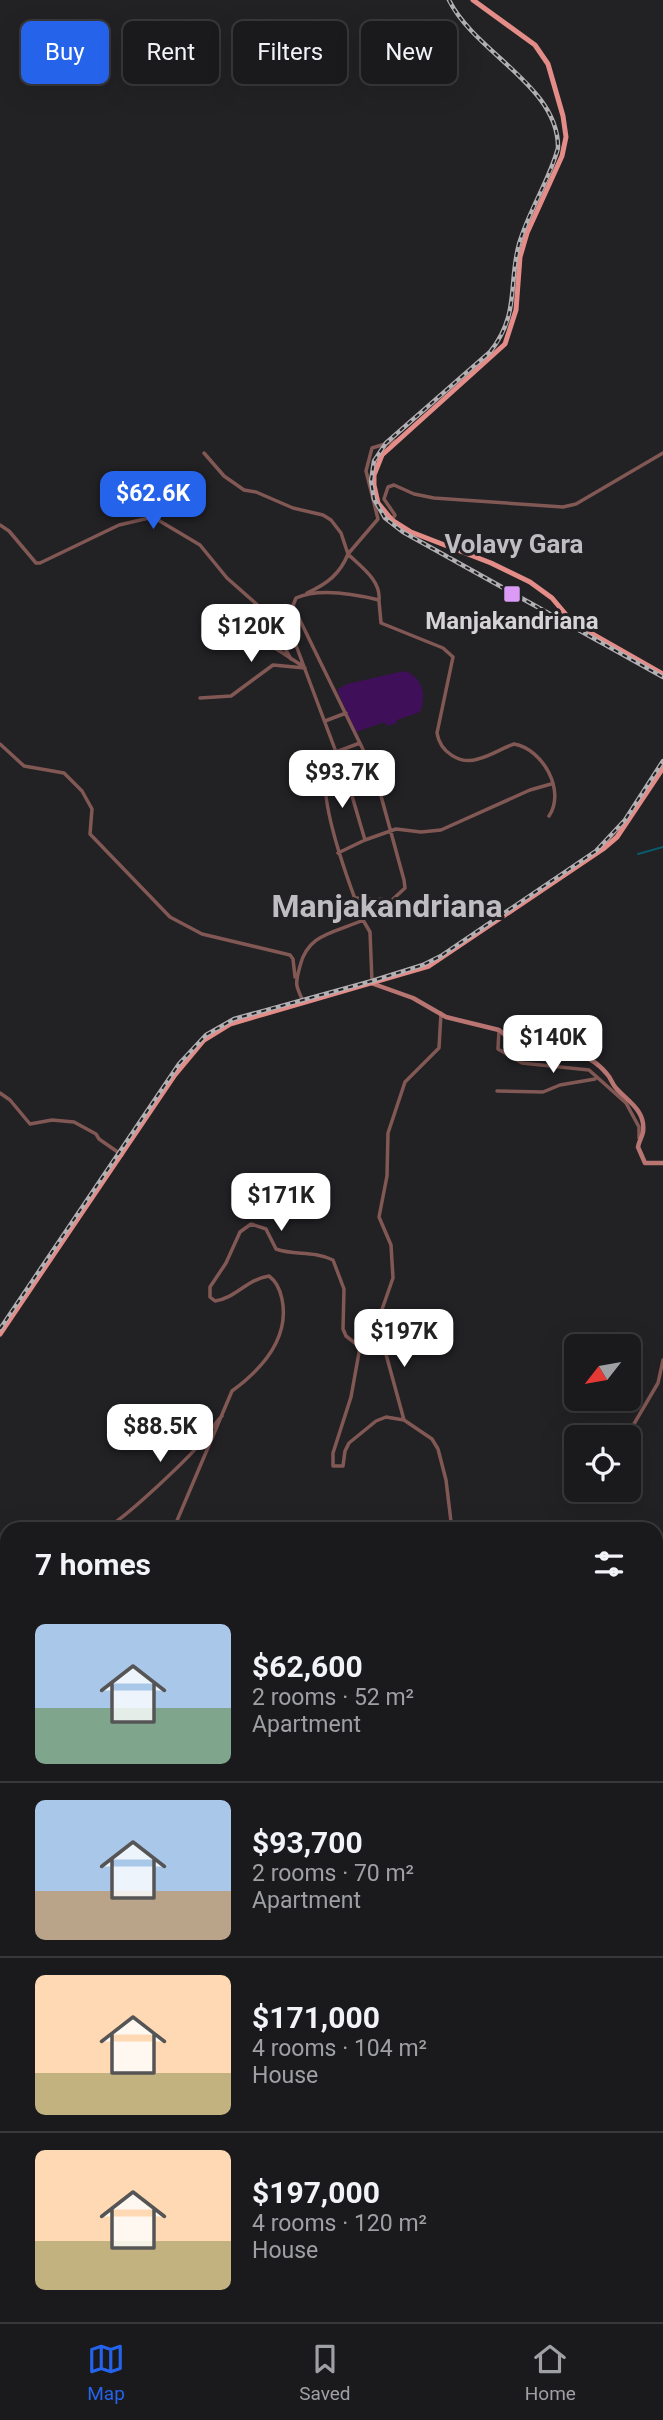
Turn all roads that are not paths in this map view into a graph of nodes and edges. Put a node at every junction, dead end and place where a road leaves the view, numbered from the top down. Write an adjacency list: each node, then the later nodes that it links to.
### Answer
1 (472, 0): 2 (main road)
2 (395, 441): 5 (main road); 7 (street)
3 (204, 453): 7 (street)
4 (663, 453): 5 (street)
5 (392, 520): 14 (main road)
6 (0, 525): 12 (street)
7 (348, 554): 8 (street); 9 (street)
8 (306, 594): 9 (street); 10 (street)
9 (379, 600): 22 (street)
10 (292, 604): 13 (street); 16 (street)
11 (232, 645): 12 (street)
12 (291, 659): 13 (street)
13 (305, 668): 15 (street); 17 (street)
14 (663, 674)
15 (200, 698)
16 (346, 712): 17 (street); 18 (street)
17 (325, 720): 20 (street)
18 (360, 743): 20 (street); 24 (street)
19 (0, 744): 29 (street)
20 (336, 752): 25 (street); 26 (street)
21 (663, 768): 30 (main road)
22 (551, 784): 23 (street); 24 (street)
23 (548, 816)
24 (391, 830): 25 (street); 27 (street)
25 (365, 840): 26 (street)
26 (338, 853): 27 (street)
27 (355, 898): 28 (street)
28 (363, 920): 29 (street); 30 (street)
29 (295, 977): 31 (street)
30 (371, 983): 31 (main road); 32 (street)
31 (304, 1003): 38 (main road)
32 (441, 1013): 33 (street); 40 (street)
33 (499, 1030): 34 (street); 37 (street)
34 (603, 1083): 35 (street); 37 (street)
35 (497, 1091)
36 (0, 1093): 38 (street)
37 (639, 1138): 39 (street)
38 (122, 1155): 41 (main road)
39 (663, 1163)
40 (379, 1325): 42 (street); 45 (street)
41 (0, 1334)
42 (360, 1347): 44 (street); 45 (street)
43 (663, 1360): 46 (street)
44 (225, 1412): 47 (street); 48 (street)
45 (404, 1420): 49 (street)
46 (633, 1425)
47 (117, 1522)
48 (177, 1522)
49 (451, 1522)

